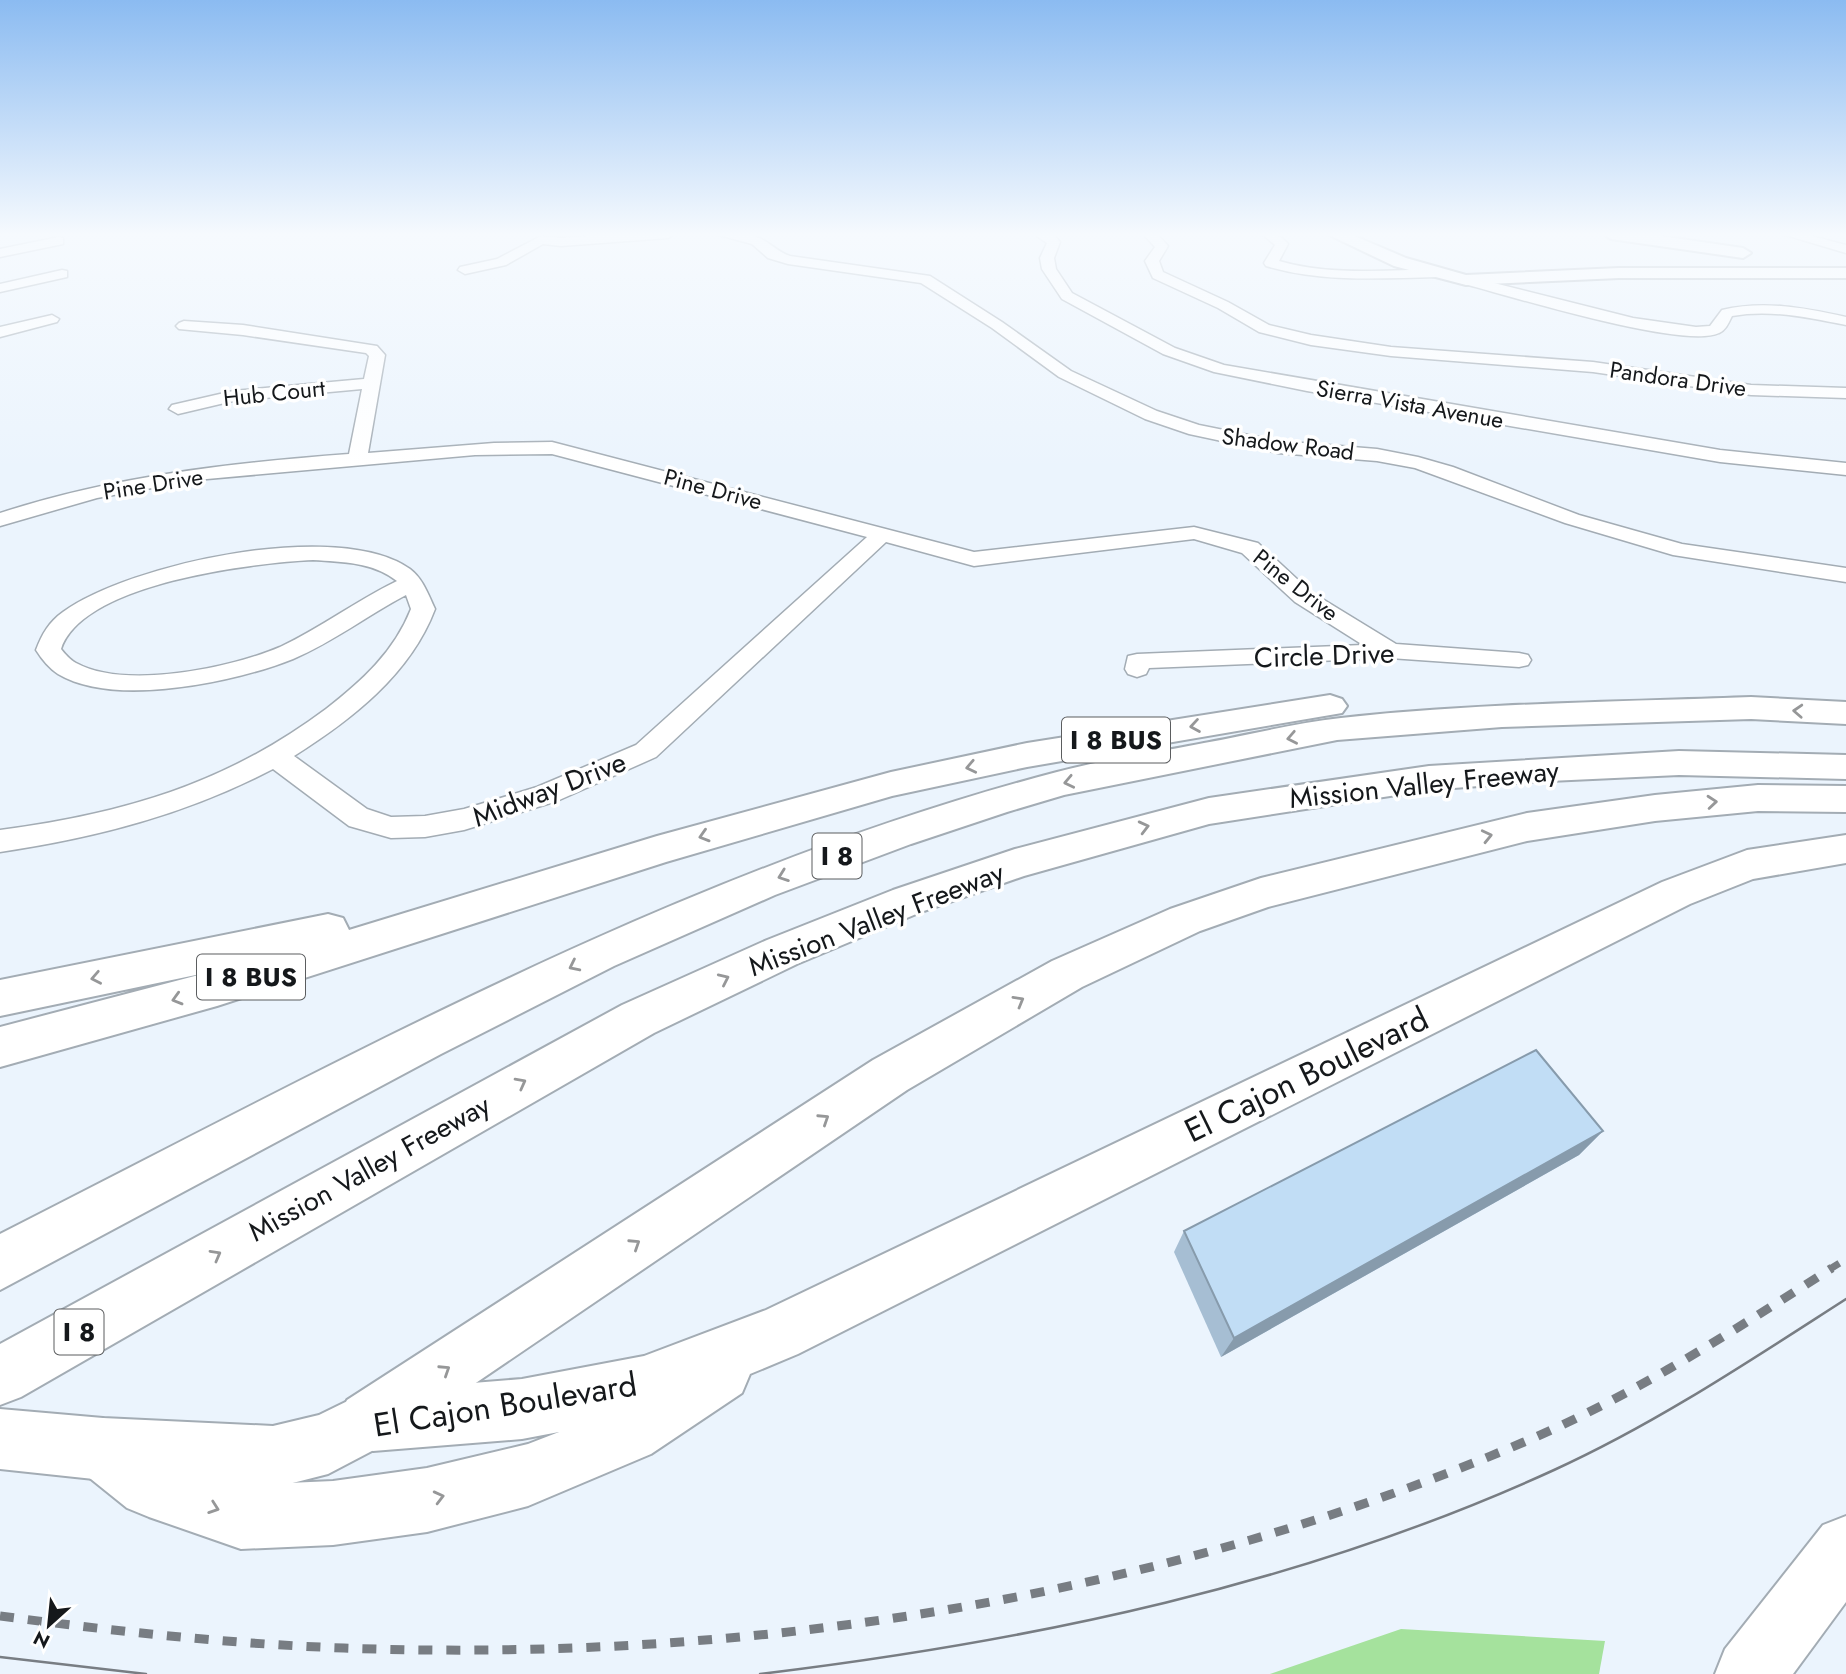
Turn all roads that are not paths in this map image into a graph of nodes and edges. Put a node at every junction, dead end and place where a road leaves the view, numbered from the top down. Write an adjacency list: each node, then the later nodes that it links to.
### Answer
1 (977, 312): 18 (street, Shadow Road)
2 (1097, 312): 15 (street, Sierra Vista Avenue)
3 (1235, 312): 12 (street, Pandora Drive)
4 (1592, 312): 5 (street)
5 (1732, 312)
6 (1797, 312): 8 (street)
7 (52, 319): 10 (street)
8 (1846, 321)
9 (184, 326): 11 (street)
10 (0, 332)
11 (371, 383): 13 (street, Hub Court); 14 (street)
12 (1846, 393)
13 (178, 409)
14 (358, 458): 16 (street, Pine Drive); 17 (street, Pine Drive)
15 (1846, 469)
16 (0, 520)
17 (883, 534): 20 (street, Pine Drive); 25 (street, Midway Drive)
18 (1846, 575)
19 (412, 583): 19 (street); 25 (street)
20 (1390, 651): 21 (street, Circle Drive); 22 (street, Circle Drive)
21 (1519, 660)
22 (1137, 669)
23 (1751, 708): 24 (main road, Mission Valley Freeway / I 8, one-way to 23); 30 (main road, I 8 BUS, one-way to 30); 33 (main road, Mission Valley Freeway / I 8, one-way to 33)
24 (1846, 713)
25 (277, 758): 28 (street)
26 (1846, 766): 35 (main road, Mission Valley Freeway / I 8, one-way to 26)
27 (1846, 799): 36 (main road, one-way to 27)
28 (0, 841)
29 (1846, 849): 34 (main road, El Cajon Boulevard)
30 (499, 899): 31 (main road, one-way to 31); 32 (main road, I 8 BUS, one-way to 32)
31 (0, 998)
32 (0, 1047)
33 (0, 1262)
34 (778, 1334): 36 (main road, El Cajon Boulevard); 38 (main road, El Cajon Boulevard, one-way to 34)
35 (0, 1376)
36 (368, 1421): 38 (main road, El Cajon Boulevard)
37 (0, 1439): 38 (main road, El Cajon Boulevard)
38 (103, 1449)
39 (1846, 1548): 40 (main road)
40 (1750, 1674)

